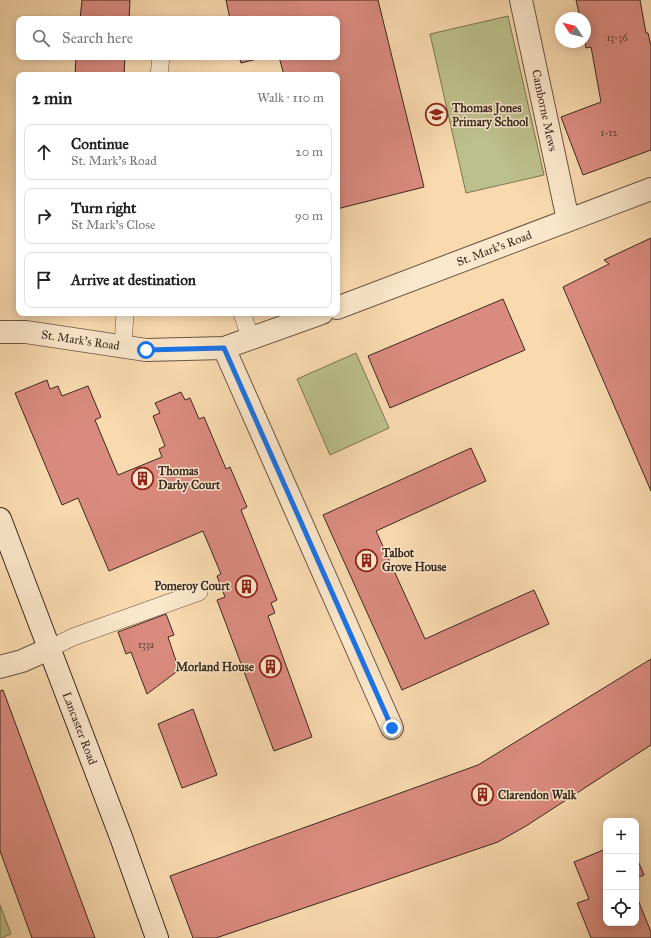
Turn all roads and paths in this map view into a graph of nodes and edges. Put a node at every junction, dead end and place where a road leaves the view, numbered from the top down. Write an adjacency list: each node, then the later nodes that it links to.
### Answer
1 (521, 0): 5 (street, Camborne Mews)
2 (161, 60): 3 (lane)
3 (159, 72)
4 (651, 189): 5 (street, St. Mark's Road)
5 (568, 220): 6 (street, St. Mark's Road)
6 (340, 307)
7 (125, 316): 12 (lane)
8 (243, 316): 11 (lane)
9 (314, 316): 11 (street, St. Mark's Road)
10 (0, 332): 12 (street, St. Mark's Road)
11 (251, 340): 13 (street, St. Mark's Road)
12 (123, 346): 13 (street, St. Mark's Road)
13 (224, 348): 18 (street)
14 (0, 519): 16 (street, Lancaster Road)
15 (199, 592): 16 (lane)
16 (49, 649): 17 (street); 19 (street, Lancaster Road)
17 (0, 667)
18 (392, 728)
19 (157, 938)

